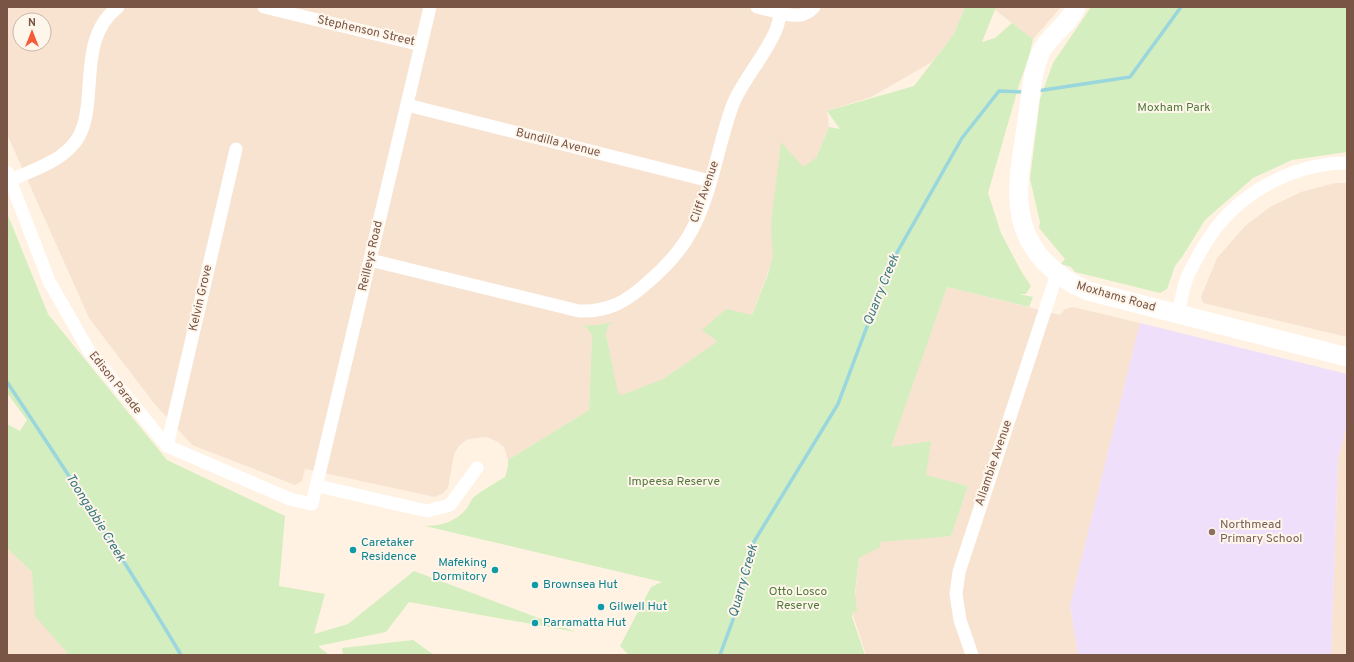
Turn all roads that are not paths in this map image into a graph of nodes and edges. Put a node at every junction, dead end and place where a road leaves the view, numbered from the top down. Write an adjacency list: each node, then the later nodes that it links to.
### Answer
1 (118, 7): 12 (street)
2 (264, 7): 8 (street, Stephenson Street)
3 (430, 7): 8 (street, Reilleys Road)
4 (758, 7): 7 (street)
5 (814, 7): 7 (street)
6 (1076, 7): 15 (street, Moxhams Road)
7 (781, 13): 13 (street, Cliff Avenue)
8 (421, 44): 9 (street, Reilleys Road)
9 (407, 105): 13 (street, Bundilla Avenue); 14 (street, Reilleys Road)
10 (236, 150): 18 (street, Kelvin Grove)
11 (1347, 163): 16 (street)
12 (9, 176): 18 (street, Edison Parade)
13 (710, 181): 14 (street, Cliff Avenue)
14 (370, 260): 20 (street, Reilleys Road)
15 (1057, 274): 16 (street, Moxhams Road); 22 (street, Allambie Avenue)
16 (1178, 314): 17 (street, Moxhams Road)
17 (1347, 357)
18 (167, 446): 21 (street, Edison Parade)
19 (477, 468): 20 (street)
20 (318, 486): 21 (street, Reilleys Road)
21 (312, 504)
22 (972, 655)

